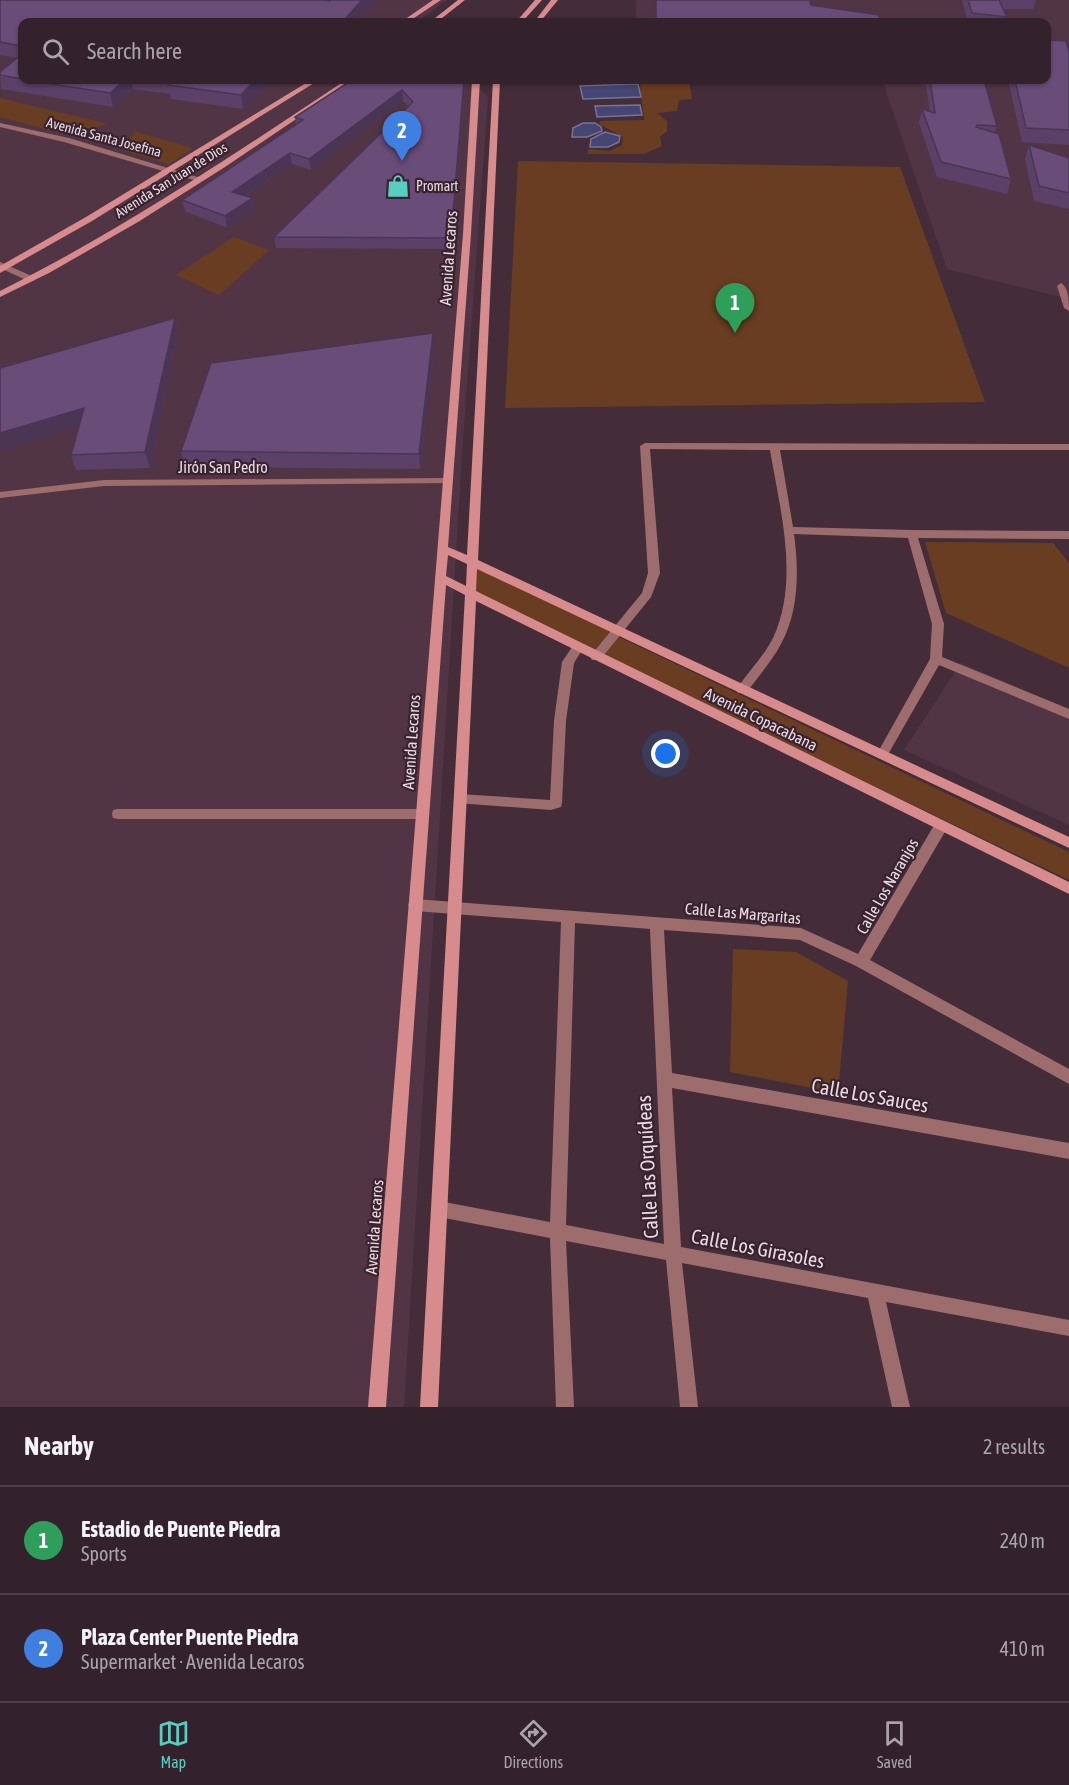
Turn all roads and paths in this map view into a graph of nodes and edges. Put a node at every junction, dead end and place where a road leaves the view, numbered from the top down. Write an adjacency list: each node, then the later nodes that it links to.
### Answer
1 (438, 0): 5 (main road)
2 (462, 0): 6 (main road)
3 (539, 0): 7 (main road)
4 (555, 0): 8 (main road)
5 (410, 18)
6 (438, 18)
7 (523, 18)
8 (540, 18)
9 (309, 84): 14 (main road, Avenida San Juan de Dios)
10 (344, 84): 15 (main road, Avenida San Juan de Dios)
11 (476, 84): 23 (main road, Avenida Lecaros)
12 (497, 84): 29 (main road)
13 (0, 125): 14 (street, Avenida Santa Josefina)
14 (170, 170): 15 (street, Avenida Santa Josefina); 16 (main road, Avenida San Juan de Dios)
15 (200, 179): 17 (main road, Avenida San Juan de Dios)
16 (2, 267): 17 (street)
17 (31, 279): 19 (main road, Avenida San Juan de Dios)
18 (1065, 287): 20 (street)
19 (0, 294)
20 (1069, 308)
21 (774, 446): 22 (street); 25 (street); 32 (street)
22 (1069, 447)
23 (448, 481): 24 (street, Jirón San Pedro); 28 (main road, Avenida Lecaros)
24 (0, 495)
25 (787, 530): 26 (street); 36 (street)
26 (912, 534): 27 (street); 35 (street)
27 (1069, 535)
28 (442, 548): 29 (main road); 30 (main road, Avenida Lecaros)
29 (471, 560): 31 (main road); 32 (main road)
30 (440, 578): 31 (main road, Avenida Copacabana); 41 (main road, Avenida Lecaros)
31 (471, 593): 33 (main road, Avenida Copacabana); 39 (main road)
32 (616, 631): 34 (street); 36 (main road)
33 (578, 647): 34 (main road, Avenida Copacabana); 39 (street)
34 (596, 657): 42 (main road, Avenida Copacabana)
35 (936, 659): 37 (street); 38 (street)
36 (742, 690): 38 (main road)
37 (1069, 714)
38 (882, 755): 43 (main road)
39 (460, 799): 46 (main road)
40 (118, 814): 41 (street)
41 (422, 814): 45 (main road, Avenida Lecaros)
42 (941, 826): 44 (main road, Avenida Copacabana); 49 (street, Calle Los Naranjos)
43 (1069, 843)
44 (1069, 888)
45 (415, 905): 46 (street, Calle Las Margaritas); 58 (main road, Avenida Lecaros)
46 (454, 908): 47 (street, Calle Las Margaritas); 53 (main road)
47 (568, 917): 48 (street, Calle Las Margaritas); 54 (street)
48 (657, 923): 49 (street, Calle Las Margaritas); 51 (street, Calle Las Orquídeas)
49 (861, 962): 50 (street, Calle Las Margaritas)
50 (1069, 1077)
51 (664, 1079): 52 (street, Calle Los Sauces); 55 (street, Calle Las Orquídeas)
52 (1069, 1151)
53 (440, 1209): 54 (street, Calle Los Girasoles); 59 (main road)
54 (558, 1232): 55 (street, Calle Los Girasoles); 60 (street)
55 (673, 1254): 56 (street, Calle Los Girasoles); 61 (street, Calle Las Orquídeas)
56 (875, 1291): 57 (street, Calle Los Girasoles); 62 (street)
57 (1069, 1328)
58 (377, 1407)
59 (429, 1407)
60 (565, 1407)
61 (689, 1407)
62 (902, 1407)

